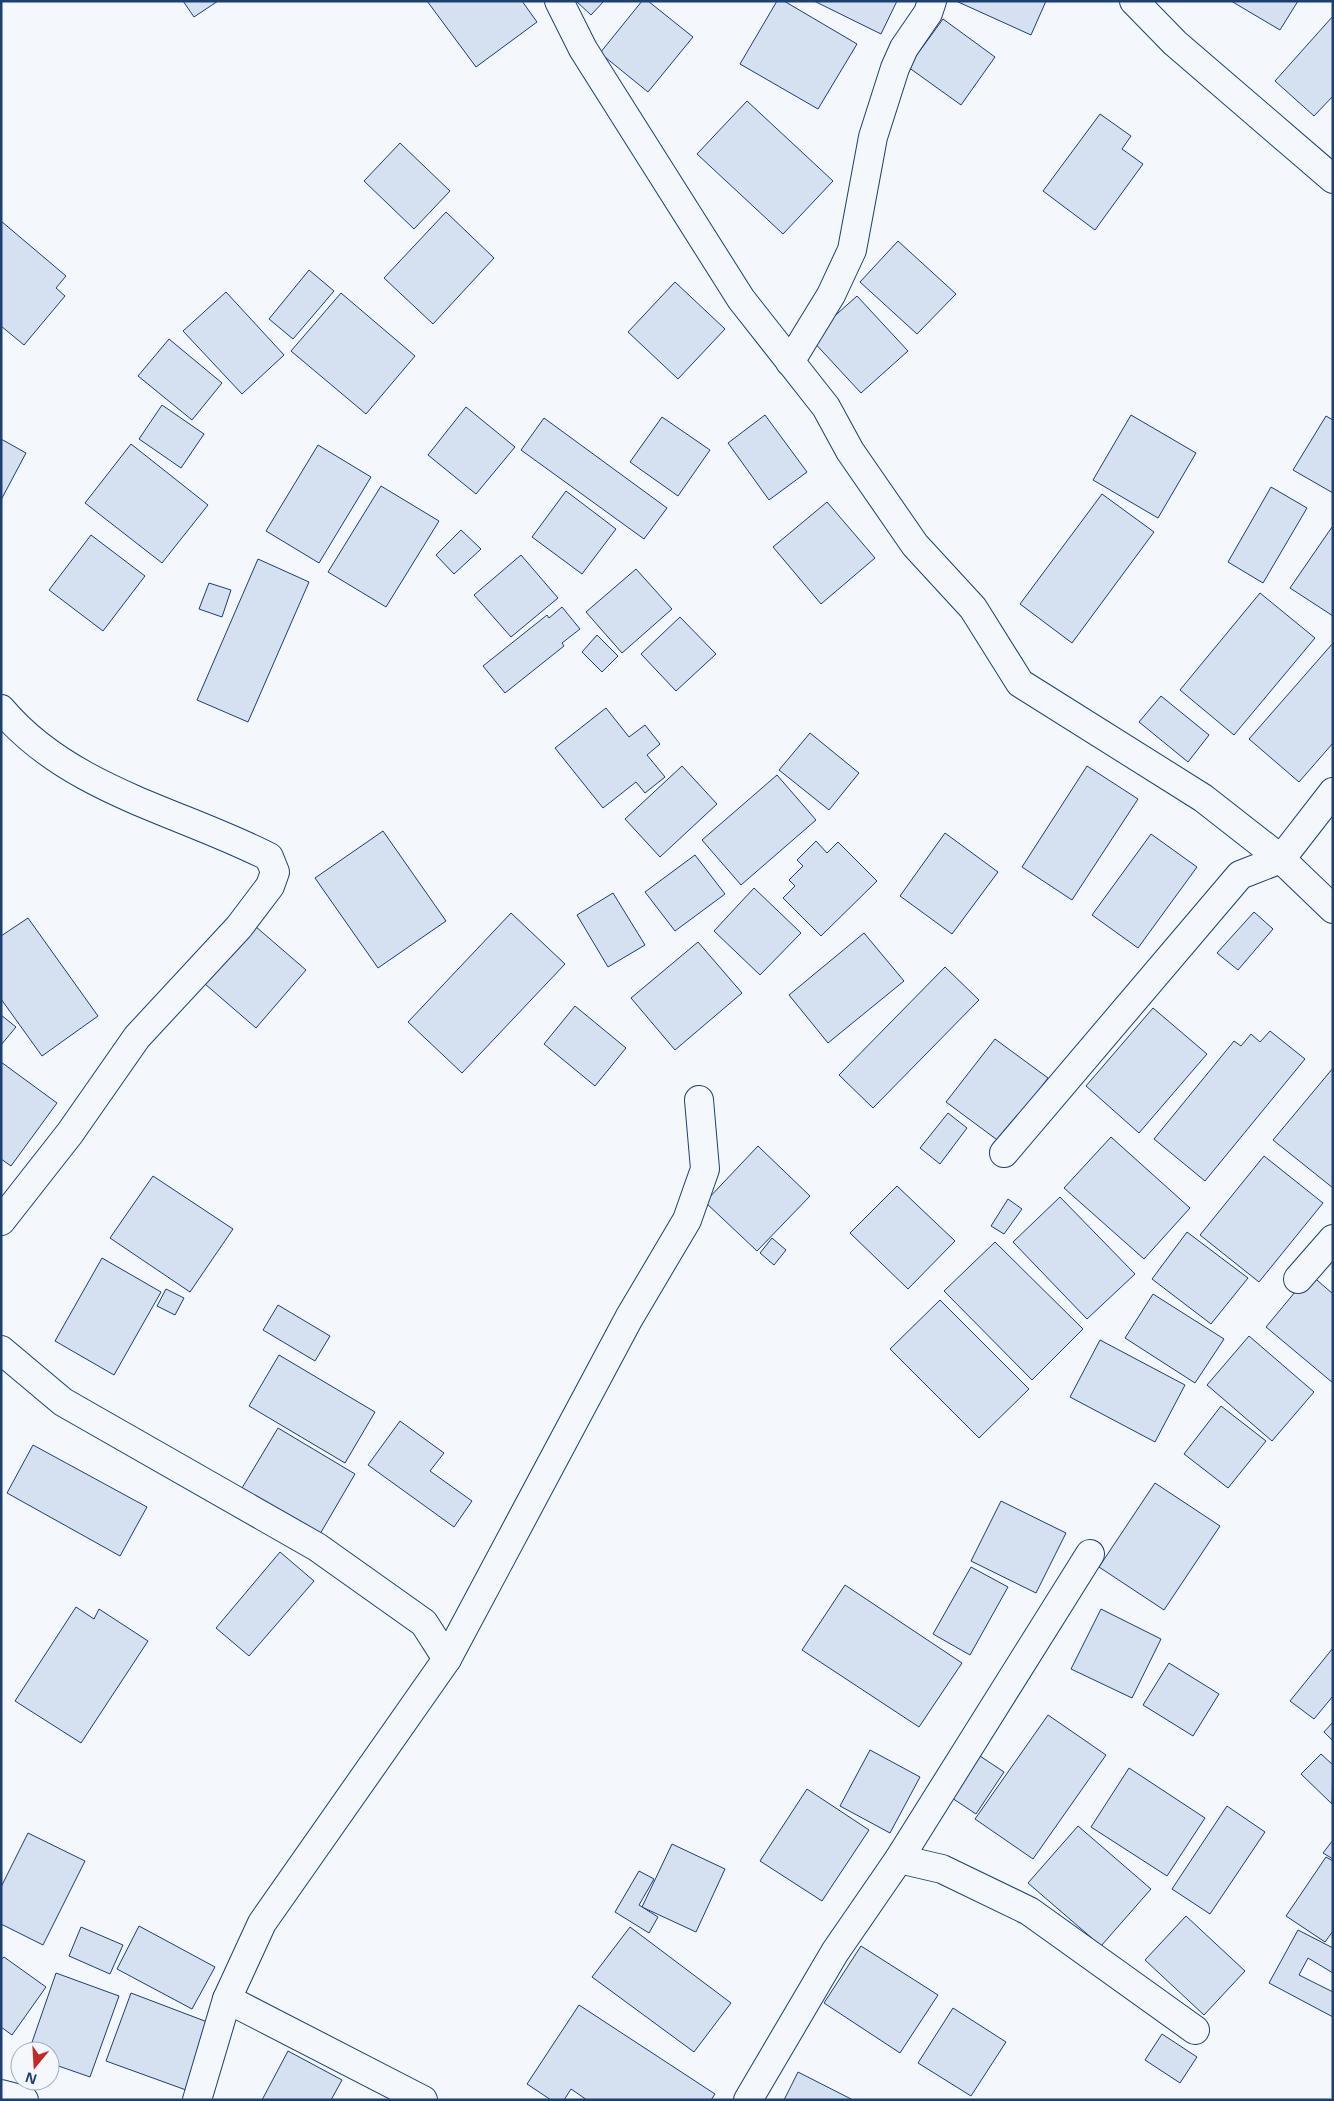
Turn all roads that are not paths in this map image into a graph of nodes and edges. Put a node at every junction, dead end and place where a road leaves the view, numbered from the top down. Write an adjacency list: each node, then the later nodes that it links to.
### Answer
1 (559, 1): 5 (street)
2 (932, 1): 5 (street)
3 (1134, 1): 4 (street)
4 (1333, 179)
5 (790, 362): 8 (street)
6 (1, 710): 12 (street)
7 (1333, 792): 8 (street)
8 (1281, 859): 9 (street); 11 (street)
9 (1333, 909)
10 (699, 1100): 17 (street)
11 (1004, 1153)
12 (1, 1221)
13 (1333, 1239): 14 (street)
14 (1298, 1279)
15 (1, 1350): 17 (street)
16 (1090, 1554): 18 (street)
17 (447, 1659): 19 (street)
18 (899, 1859): 20 (street); 25 (street)
19 (227, 1999): 23 (street); 24 (street)
20 (1195, 2030)
21 (1, 2094): 22 (street)
22 (24, 2100)
23 (197, 2100)
24 (423, 2100)
25 (748, 2100)

